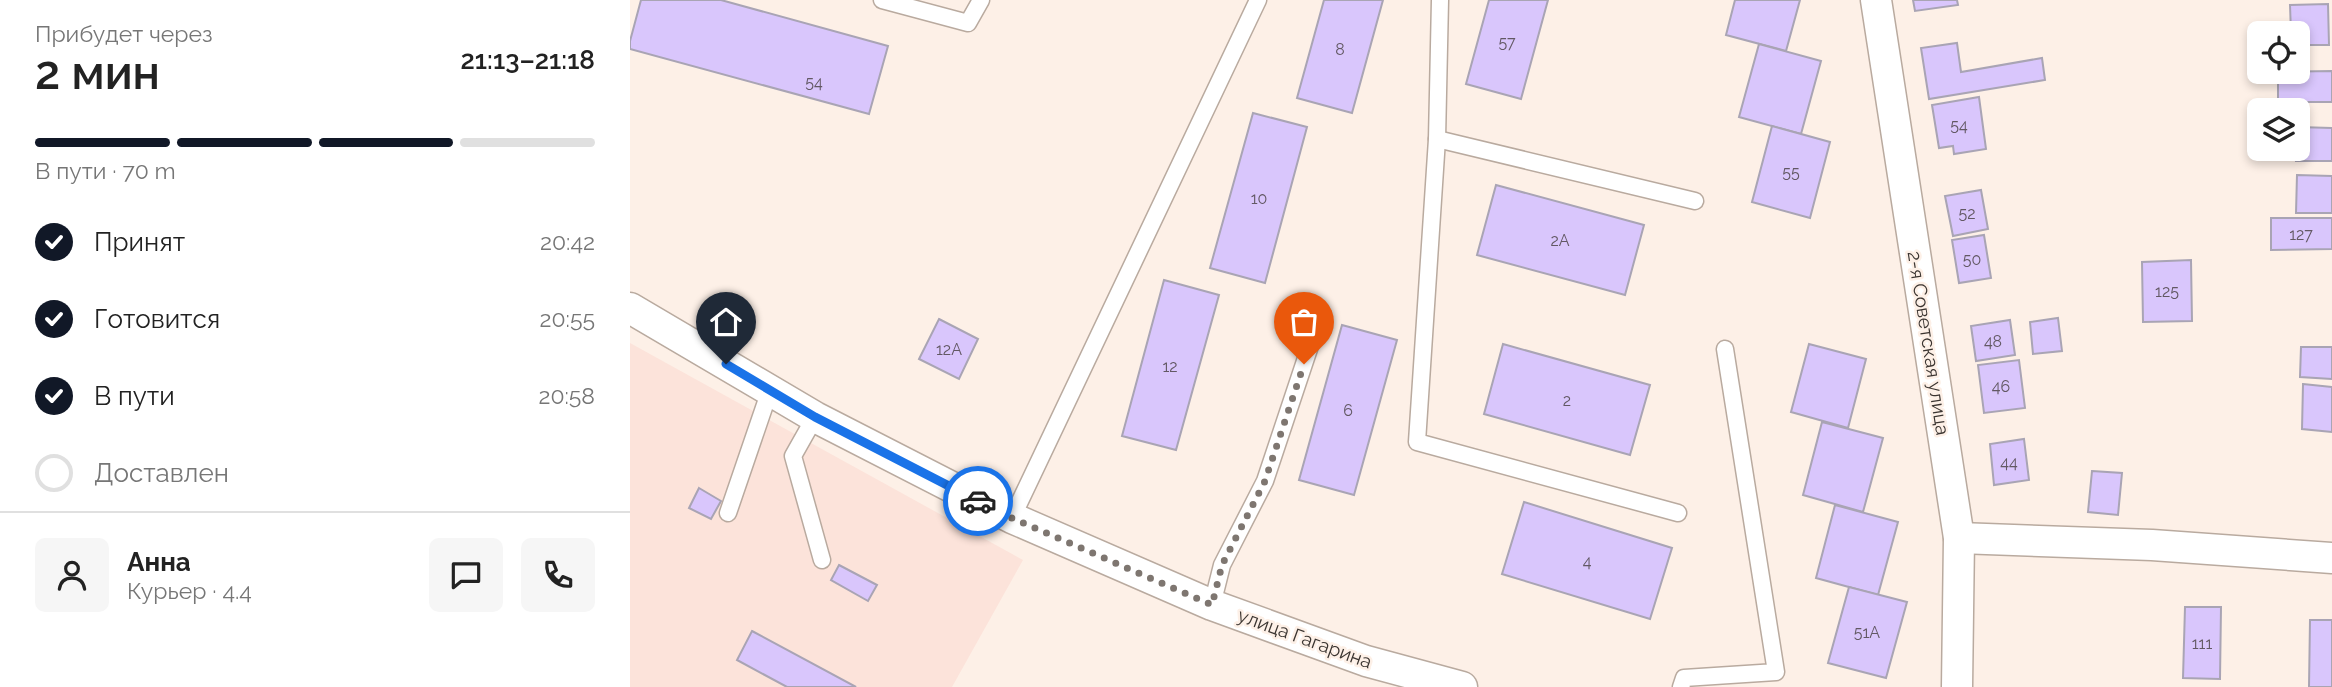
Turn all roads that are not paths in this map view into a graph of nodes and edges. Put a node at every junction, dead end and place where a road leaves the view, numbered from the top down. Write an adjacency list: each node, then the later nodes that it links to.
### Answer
1 (882, 0): 2 (lane)
2 (981, 0)
3 (1258, 0): 15 (lane)
4 (1440, 0): 6 (lane)
5 (1876, 0): 16 (street, 2-я Советская улица)
6 (1437, 139): 7 (lane); 14 (lane)
7 (1695, 201)
8 (632, 315): 11 (street, улица Гагарина)
9 (1312, 340): 19 (lane)
10 (1724, 349): 21 (lane)
11 (770, 390): 12 (street, улица Гагарина); 13 (lane)
12 (815, 417): 15 (street, улица Гагарина); 18 (lane)
13 (728, 513)
14 (1678, 513)
15 (1012, 518): 19 (street, улица Гагарина)
16 (1959, 538): 17 (street); 22 (street, 2-я Советская улица)
17 (2332, 558)
18 (822, 560)
19 (1212, 605): 20 (street, улица Гагарина)
20 (1462, 687)
21 (1681, 687)
22 (1957, 687)

